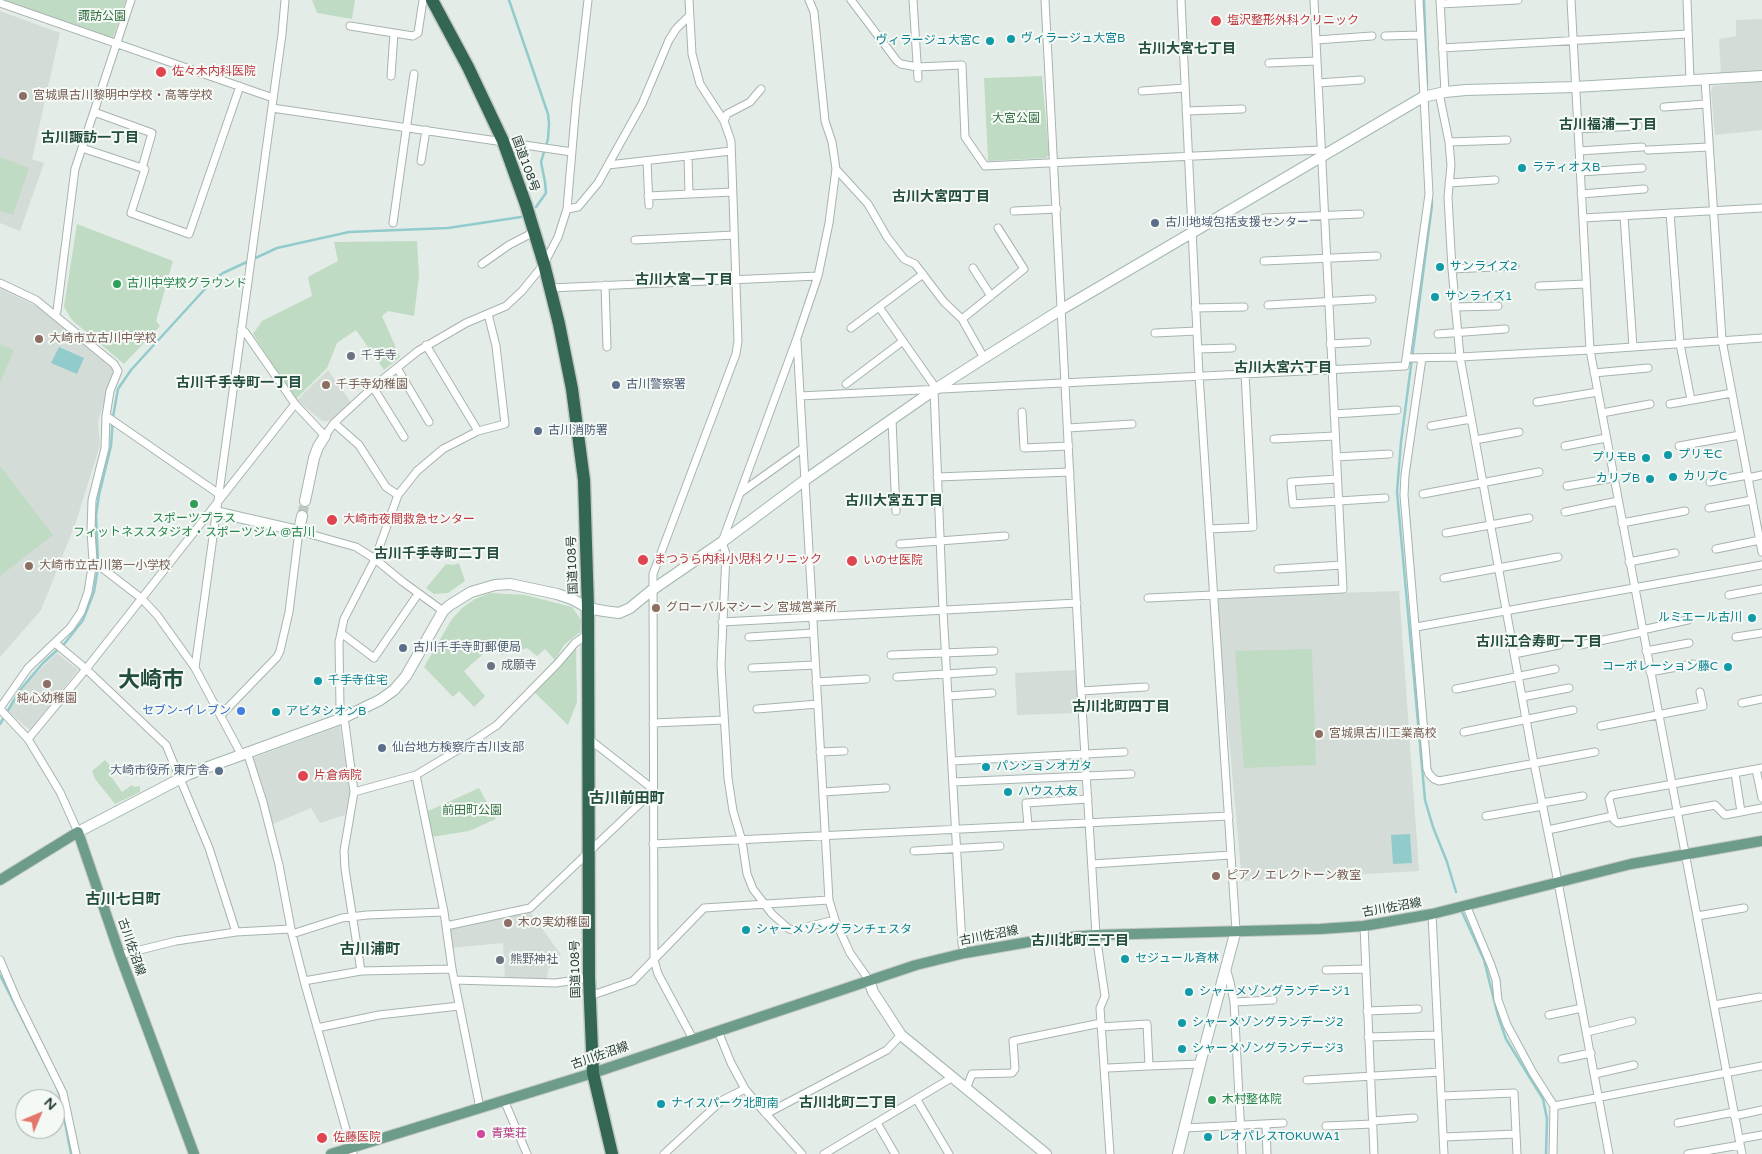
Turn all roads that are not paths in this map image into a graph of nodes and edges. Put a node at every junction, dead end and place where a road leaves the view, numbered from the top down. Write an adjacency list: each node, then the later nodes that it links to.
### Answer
1 (131, 0): 28 (street)
2 (285, 0): 47 (street)
3 (423, 0): 21 (street)
4 (432, 0): 60 (highway, 国道108号)
5 (588, 0): 66 (street)
6 (689, 0): 19 (street)
7 (809, 0): 76 (street)
8 (851, 0): 32 (street)
9 (913, 0): 32 (street)
10 (1045, 0): 72 (street)
11 (1181, 0): 43 (street)
12 (1314, 0): 26 (street)
13 (1419, 0): 23 (street)
14 (1518, 0): 17 (street)
15 (1571, 0): 27 (street)
16 (1687, 0): 22 (street)
17 (1440, 2): 29 (street)
18 (0, 3): 28 (street)
19 (689, 16): 54 (street); 73 (street)
20 (350, 26): 21 (street)
21 (394, 33): 34 (street)
22 (1688, 34): 27 (street); 38 (street)
23 (1420, 35): 25 (street); 46 (street)
24 (1372, 36): 26 (street)
25 (1385, 36)
26 (1316, 40): 30 (street)
27 (1573, 40): 29 (street); 42 (street)
28 (116, 44): 41 (street); 53 (street)
29 (1442, 48): 46 (street)
30 (1317, 61): 31 (street); 40 (street)
31 (1269, 63)
32 (917, 66): 36 (street); 72 (street)
33 (414, 74): 56 (street)
34 (390, 76)
35 (1762, 76): 39 (street)
36 (918, 78)
37 (1361, 80): 40 (street)
38 (1690, 80): 39 (street); 42 (street)
39 (1705, 80): 48 (street)
40 (1318, 83): 67 (street)
41 (240, 86): 47 (street); 74 (street)
42 (1575, 86): 46 (street); 57 (street)
43 (1185, 88): 44 (street); 52 (street)
44 (1142, 91)
45 (760, 93): 54 (street)
46 (1433, 95): 61 (street); 67 (street); 154 (street)
47 (274, 98): 50 (street)
48 (1706, 104): 49 (street); 62 (street)
49 (1664, 107)
50 (272, 108): 56 (street); 133 (street)
51 (1242, 109): 52 (street)
52 (1186, 111): 69 (street)
53 (94, 112): 63 (street); 74 (street)
54 (724, 121): 64 (street)
55 (1638, 126): 57 (street)
56 (407, 127): 58 (street); 97 (street)
57 (1578, 129): 65 (street)
58 (426, 130): 60 (street); 70 (street)
59 (1507, 140): 61 (street)
60 (503, 141): 66 (street); 99 (highway, 国道108号)
61 (1449, 142): 79 (street)
62 (1709, 147): 65 (street); 89 (street)
63 (82, 148): 74 (street); 129 (street)
64 (731, 151): 68 (street); 81 (street)
65 (1579, 151): 77 (street)
66 (572, 152): 87 (street)
67 (1321, 153): 69 (street); 93 (street); 100 (street)
68 (688, 156): 71 (street); 82 (street)
69 (1189, 157): 72 (street); 100 (street)
70 (421, 161)
71 (647, 161): 73 (street); 84 (street)
72 (1054, 163): 88 (street)
73 (608, 165): 87 (street)
74 (142, 168)
75 (1642, 168): 77 (street)
76 (836, 169): 111 (street); 112 (street)
77 (1580, 172): 83 (street)
78 (1495, 180): 79 (street)
79 (1449, 183): 110 (street)
80 (1644, 189): 83 (street)
81 (732, 192): 82 (street); 101 (street)
82 (689, 194): 84 (street)
83 (1581, 194): 96 (street)
84 (648, 196): 85 (street)
85 (649, 205)
86 (1762, 208): 89 (street)
87 (567, 209): 107 (street)
88 (1057, 209): 90 (street); 128 (street)
89 (1714, 210): 91 (street); 141 (street)
90 (1014, 211)
91 (1670, 213): 94 (street); 145 (street)
92 (1360, 214): 93 (street)
93 (1324, 216): 95 (street); 104 (street)
94 (1624, 216): 96 (street); 148 (street)
95 (1264, 218)
96 (1582, 218): 115 (street)
97 (393, 223)
98 (998, 228): 119 (street)
99 (534, 232): 106 (street); 107 (highway, 国道108号)
100 (1191, 233): 127 (street); 128 (street)
101 (734, 235): 102 (street); 113 (street)
102 (635, 240)
103 (1377, 256): 104 (street)
104 (1326, 258): 105 (street); 121 (street)
105 (1264, 261)
106 (482, 264)
107 (544, 264): 118 (highway, 国道108号); 130 (street)
108 (1515, 266): 110 (street)
109 (973, 268): 119 (street)
110 (1452, 269): 126 (street)
111 (923, 274): 124 (street); 131 (street)
112 (818, 276): 113 (street); 139 (street)
113 (736, 280): 116 (street); 252 (street)
114 (0, 283): 178 (street)
115 (1586, 284): 117 (street); 151 (street)
116 (605, 286): 118 (street); 147 (street)
117 (1539, 286)
118 (550, 288): 259 (highway, 国道108号)
119 (991, 296): 131 (street)
120 (1372, 299): 121 (street)
121 (1328, 302): 122 (street); 144 (street)
122 (1268, 305)
123 (1498, 306): 126 (street)
124 (879, 307): 132 (street); 142 (street)
125 (1244, 307): 127 (street)
126 (1455, 307): 136 (street)
127 (1196, 308): 135 (street)
128 (1062, 309): 153 (street); 162 (street)
129 (57, 311)
130 (488, 314): 146 (street); 186 (street)
131 (962, 320): 153 (street)
132 (851, 328)
133 (241, 329): 171 (street); 215 (street)
134 (1506, 329): 136 (street)
135 (1197, 331): 137 (street); 150 (street)
136 (1457, 332): 138 (street); 152 (street)
137 (1155, 333)
138 (1438, 334)
139 (797, 338): 168 (street); 212 (street)
140 (1762, 338): 141 (street)
141 (1722, 340): 145 (street); 167 (street)
142 (904, 342): 163 (street); 165 (street)
143 (1367, 342): 144 (street)
144 (1330, 344): 158 (street)
145 (1680, 344): 148 (street); 169 (street)
146 (426, 345): 156 (street); 186 (street)
147 (607, 347)
148 (1634, 347): 151 (street)
149 (1232, 348): 150 (street)
150 (1198, 349): 161 (street)
151 (1590, 350): 152 (street); 160 (street)
152 (1460, 357): 155 (street); 179 (street)
153 (984, 358): 165 (street)
154 (1408, 358): 155 (street); 158 (street)
155 (1420, 358): 266 (street)
156 (397, 368): 164 (street); 181 (street)
157 (1648, 368): 160 (street)
158 (1332, 370): 159 (street); 177 (street)
159 (1245, 373): 161 (street); 230 (street)
160 (1594, 373): 166 (street)
161 (1199, 375): 162 (street); 230 (street)
162 (1066, 382): 165 (street); 185 (street)
163 (846, 384)
164 (373, 387): 182 (street); 191 (street)
165 (934, 390): 168 (street); 180 (street); 204 (street)
166 (1598, 392): 170 (street); 176 (street)
167 (1732, 393): 169 (street); 188 (street)
168 (800, 396): 198 (street)
169 (1691, 400): 173 (street)
170 (1537, 402)
171 (294, 404): 189 (street); 215 (street)
172 (1650, 404): 176 (street)
173 (1670, 404)
174 (1397, 410): 177 (street)
175 (1022, 412): 195 (street)
176 (1602, 413): 192 (street)
177 (1334, 414): 190 (street)
178 (108, 417): 215 (street); 244 (street)
179 (1471, 419): 184 (street); 194 (street)
180 (892, 420): 208 (street); 222 (street)
181 (428, 422)
182 (334, 423): 189 (street); 214 (street)
183 (1132, 424): 185 (street)
184 (1431, 426)
185 (1068, 428): 195 (street)
186 (478, 431): 214 (street)
187 (1519, 432): 194 (street)
188 (1740, 435): 197 (street); 205 (street)
189 (325, 436): 218 (street)
190 (1335, 436): 193 (street); 200 (street)
191 (404, 437)
192 (1606, 438): 196 (street); 206 (street)
193 (1274, 439)
194 (1475, 440): 210 (street)
195 (1069, 446): 201 (street)
196 (1565, 446)
197 (1679, 446)
198 (803, 448): 208 (street); 212 (street)
199 (1389, 454): 200 (street)
200 (1336, 457): 207 (street)
201 (1070, 472): 204 (street); 258 (street)
202 (1539, 472): 210 (street)
203 (1762, 475): 205 (street)
204 (937, 477): 235 (street)
205 (1748, 477): 209 (street); 217 (street)
206 (1614, 478): 211 (street); 220 (street)
207 (1337, 479): 219 (street); 219 (street)
208 (805, 480): 236 (street); 263 (street)
209 (1710, 482)
210 (1483, 483): 213 (street); 229 (street)
211 (1567, 486)
212 (740, 494): 236 (street)
213 (1422, 494)
214 (398, 495): 242 (street)
215 (218, 497): 224 (street); 256 (street)
216 (1385, 498): 219 (street)
217 (1752, 500): 221 (street); 234 (street)
218 (305, 501)
219 (1339, 501): 245 (street)
220 (1618, 501): 225 (street); 228 (street)
221 (1709, 508)
222 (896, 511)
223 (1685, 511): 228 (street)
224 (216, 512): 231 (street); 285 (street)
225 (1565, 512)
226 (302, 516): 231 (street)
227 (1529, 518): 229 (street)
228 (1622, 523): 243 (street)
229 (1490, 525): 232 (street); 247 (street)
230 (1209, 529): 255 (street)
231 (299, 531): 242 (street); 311 (street)
232 (1446, 533)
233 (1005, 536): 235 (street)
234 (1760, 540): 238 (street); 239 (street)
235 (940, 541): 237 (street); 260 (street)
236 (722, 542): 252 (street); 265 (street)
237 (900, 544)
238 (1716, 549)
239 (1762, 552)
240 (1676, 553): 243 (street)
241 (1558, 557): 247 (street)
242 (375, 559): 253 (street); 269 (street)
243 (1629, 562): 250 (street)
244 (96, 563): 256 (street); 277 (street)
245 (1342, 565): 248 (street); 255 (street)
246 (1762, 565): 250 (street)
247 (1498, 568): 249 (street); 261 (street)
248 (1278, 569)
249 (1444, 578)
250 (1634, 588): 261 (street); 267 (street)
251 (1762, 588): 254 (street)
252 (652, 590): 259 (street); 315 (street)
253 (418, 594): 262 (street); 269 (street)
254 (1729, 594)
255 (1214, 595): 257 (street); 347 (street)
256 (141, 598): 285 (street); 287 (street)
257 (1148, 598)
258 (1076, 603): 260 (street); 299 (street)
259 (588, 608): 262 (street); 270 (highway, 国道108号)
260 (943, 610): 263 (street); 280 (street)
261 (1506, 611): 266 (street); 281 (street)
262 (443, 612): 312 (street)
263 (812, 617): 265 (street); 271 (street)
264 (1688, 620): 267 (street)
265 (722, 622): 313 (street)
266 (1416, 627): 327 (street)
267 (1642, 631): 275 (street); 279 (street)
268 (1762, 632): 273 (street)
269 (341, 633): 312 (street)
270 (588, 633): 319 (highway, 国道108号); 331 (street)
271 (813, 633): 272 (street); 284 (street)
272 (750, 637)
273 (1736, 637)
274 (1689, 642): 279 (street)
275 (1580, 644)
276 (1559, 645): 281 (street)
277 (59, 646): 287 (street); 309 (street)
278 (994, 651): 280 (street)
279 (1646, 651): 290 (street)
280 (946, 652): 282 (street); 291 (street)
281 (1514, 654): 293 (street)
282 (891, 655)
283 (1693, 664): 290 (street)
284 (815, 665): 286 (street); 295 (street)
285 (195, 668): 311 (street)
286 (752, 668)
287 (86, 669): 318 (street); 333 (street)
288 (1555, 669): 293 (street)
289 (993, 671): 291 (street)
290 (1650, 672): 310 (street)
291 (947, 674): 292 (street); 302 (street)
292 (897, 676)
293 (1518, 676): 298 (street); 303 (street)
294 (866, 679): 295 (street)
295 (816, 682): 306 (street)
296 (1145, 688): 299 (street)
297 (1569, 688): 303 (street)
298 (1456, 689)
299 (1081, 691): 325 (street)
300 (1700, 692): 310 (street)
301 (992, 693): 302 (street)
302 (948, 696): 326 (street)
303 (1522, 697): 314 (street)
304 (1762, 699): 305 (street)
305 (1742, 703)
306 (818, 704): 307 (street); 321 (street)
307 (758, 709)
308 (1573, 710): 314 (street)
309 (2, 711): 318 (street)
310 (1658, 714): 316 (street); 335 (street)
311 (220, 716): 324 (street)
312 (343, 718): 324 (street); 338 (street)
313 (724, 720): 315 (street); 356 (street)
314 (1526, 720): 317 (street); 327 (street)
315 (653, 723): 337 (street)
316 (1601, 726)
317 (1464, 732)
318 (28, 739): 354 (street)
319 (589, 739): 337 (street); 361 (highway, 国道108号)
320 (844, 751): 321 (street)
321 (820, 752): 339 (street)
322 (1124, 752): 325 (street)
323 (1594, 752): 327 (street)
324 (244, 753): 333 (street); 380 (street)
325 (1085, 754): 326 (street); 332 (street)
326 (952, 761): 334 (street)
327 (1534, 763): 343 (street)
328 (1759, 768): 329 (street); 341 (street)
329 (1734, 773): 335 (street); 346 (street)
330 (1132, 774): 332 (street)
331 (416, 775): 338 (street); 372 (street)
332 (1086, 776): 334 (street); 342 (street)
333 (179, 778): 354 (street); 381 (street)
334 (953, 782): 352 (street)
335 (1672, 784): 345 (street); 349 (street)
336 (886, 788): 339 (street)
337 (653, 789): 358 (street); 361 (street)
338 (354, 792): 375 (street)
339 (823, 792): 355 (street)
340 (1583, 796): 343 (street)
341 (1762, 798)
342 (1088, 799): 350 (street); 351 (street)
343 (1542, 804): 348 (street); 353 (street)
344 (1762, 808): 346 (street)
345 (1677, 812): 346 (street); 349 (street); 363 (street)
346 (1741, 812)
347 (1229, 816): 350 (street); 364 (street)
348 (1486, 816)
349 (1613, 816): 353 (street)
350 (1089, 823): 351 (street); 365 (street)
351 (1028, 825): 352 (street)
352 (956, 828): 355 (street); 360 (street)
353 (1548, 830): 367 (street)
354 (78, 832): 366 (main road); 384 (main road, 古川佐沼線)
355 (825, 836): 356 (street); 368 (street)
356 (742, 841): 358 (street); 369 (street)
357 (1762, 841): 363 (main road, 古川佐沼線)
358 (653, 844): 386 (street)
359 (1000, 846): 360 (street)
360 (957, 849): 362 (street); 383 (street)
361 (590, 851): 377 (street); 392 (highway, 国道108号)
362 (914, 851)
363 (1686, 854): 367 (main road, 古川佐沼線); 374 (street)
364 (1231, 855): 365 (street); 379 (street)
365 (1092, 864): 382 (street)
366 (0, 880)
367 (1558, 882): 370 (main road, 古川佐沼線); 402 (street)
368 (829, 900): 369 (street); 376 (street)
369 (764, 904): 376 (street); 386 (street)
370 (1466, 905): 373 (main road, 古川佐沼線); 435 (street)
371 (1744, 908): 374 (street)
372 (444, 912): 375 (street); 377 (street)
373 (1432, 914): 378 (main road, 古川佐沼線); 412 (street)
374 (1697, 916): 400 (street)
375 (351, 917): 380 (street); 391 (street)
376 (836, 920): 394 (street)
377 (446, 926): 388 (street)
378 (1364, 926): 379 (main road, 古川佐沼線); 389 (street)
379 (1236, 930): 382 (main road, 古川佐沼線); 387 (street)
380 (291, 931): 381 (street); 395 (street)
381 (236, 932): 384 (street)
382 (1096, 935): 383 (main road, 古川佐沼線); 407 (street)
383 (965, 953): 394 (main road, 古川佐沼線)
384 (120, 955): 456 (main road, 古川佐沼線)
385 (0, 960): 455 (street)
386 (654, 960): 396 (street); 414 (street)
387 (1226, 967): 399 (street); 417 (street)
388 (452, 969): 391 (street); 393 (street)
389 (1366, 969): 390 (street); 404 (street)
390 (1326, 970)
391 (360, 971): 395 (street)
392 (590, 978): 393 (street); 396 (highway, 国道108号)
393 (454, 980): 401 (street)
394 (869, 980): 409 (main road, 古川佐沼線); 411 (street)
395 (304, 981): 408 (street)
396 (590, 996): 423 (highway, 国道108号)
397 (1760, 997): 400 (street)
398 (1273, 1000): 399 (street)
399 (1234, 1002): 446 (street)
400 (1714, 1005): 424 (street)
401 (459, 1006): 408 (street); 436 (street)
402 (1582, 1008): 405 (street); 410 (street)
403 (1418, 1009): 404 (street)
404 (1367, 1011): 413 (street)
405 (1549, 1015)
406 (1632, 1021): 410 (street)
407 (1101, 1025): 419 (street); 430 (street); 467 (street)
408 (318, 1028): 454 (street)
409 (718, 1031): 414 (main road, 古川佐沼線); 429 (street)
410 (1587, 1032): 415 (street)
411 (901, 1035): 427 (street); 438 (street)
412 (1438, 1035): 413 (street); 422 (street)
413 (1368, 1037): 426 (street)
414 (693, 1039): 423 (main road, 古川佐沼線)
415 (1591, 1053): 416 (street); 425 (street)
416 (1562, 1058)
417 (1200, 1064): 419 (street); 448 (street)
418 (1634, 1065): 425 (street)
419 (1149, 1066): 421 (street)
420 (1762, 1066): 424 (street)
421 (1108, 1068)
422 (1440, 1072): 426 (street); 431 (street)
423 (593, 1073): 433 (main road, 古川佐沼線); 459 (highway, 国道108号)
424 (1727, 1073): 432 (street); 439 (street)
425 (1595, 1074): 432 (street)
426 (1370, 1076): 428 (street); 441 (street)
427 (953, 1078): 430 (street); 434 (street)
428 (1307, 1080)
429 (745, 1089): 438 (street); 453 (street)
430 (966, 1089): 466 (street)
431 (1442, 1096): 449 (street); 451 (street)
432 (1600, 1097): 435 (street); 475 (street)
433 (504, 1100): 436 (main road, 古川佐沼線); 458 (street)
434 (917, 1100): 442 (street); 465 (street)
435 (1554, 1106): 474 (street)
436 (480, 1108): 454 (main road, 古川佐沼線)
437 (1762, 1110): 439 (street)
438 (766, 1114): 462 (street)
439 (1734, 1114): 443 (street); 452 (street)
440 (1414, 1118): 441 (street)
441 (1373, 1122): 447 (street); 471 (street)
442 (877, 1123): 463 (street); 464 (street)
443 (1678, 1123)
444 (1266, 1124): 445 (street); 446 (street); 470 (street)
445 (1283, 1124)
446 (1240, 1125): 448 (street); 469 (street)
447 (1326, 1126)
448 (1185, 1128): 468 (street)
449 (1516, 1134): 451 (street); 473 (street)
450 (1762, 1134): 452 (street)
451 (1444, 1137): 472 (street)
452 (1739, 1142): 476 (street); 477 (street)
453 (671, 1148): 460 (street); 461 (street)
454 (352, 1151): 457 (main road, 古川佐沼線)
455 (76, 1154)
456 (194, 1154)
457 (331, 1154)
458 (527, 1154)
459 (612, 1154)
460 (664, 1154)
461 (677, 1154)
462 (802, 1154)
463 (824, 1154)
464 (895, 1154)
465 (949, 1154)
466 (1046, 1154)
467 (1110, 1154)
468 (1178, 1154)
469 (1242, 1154)
470 (1267, 1154)
471 (1374, 1154)
472 (1444, 1154)
473 (1517, 1154)
474 (1553, 1154)
475 (1609, 1154)
476 (1688, 1154)
477 (1742, 1154)

